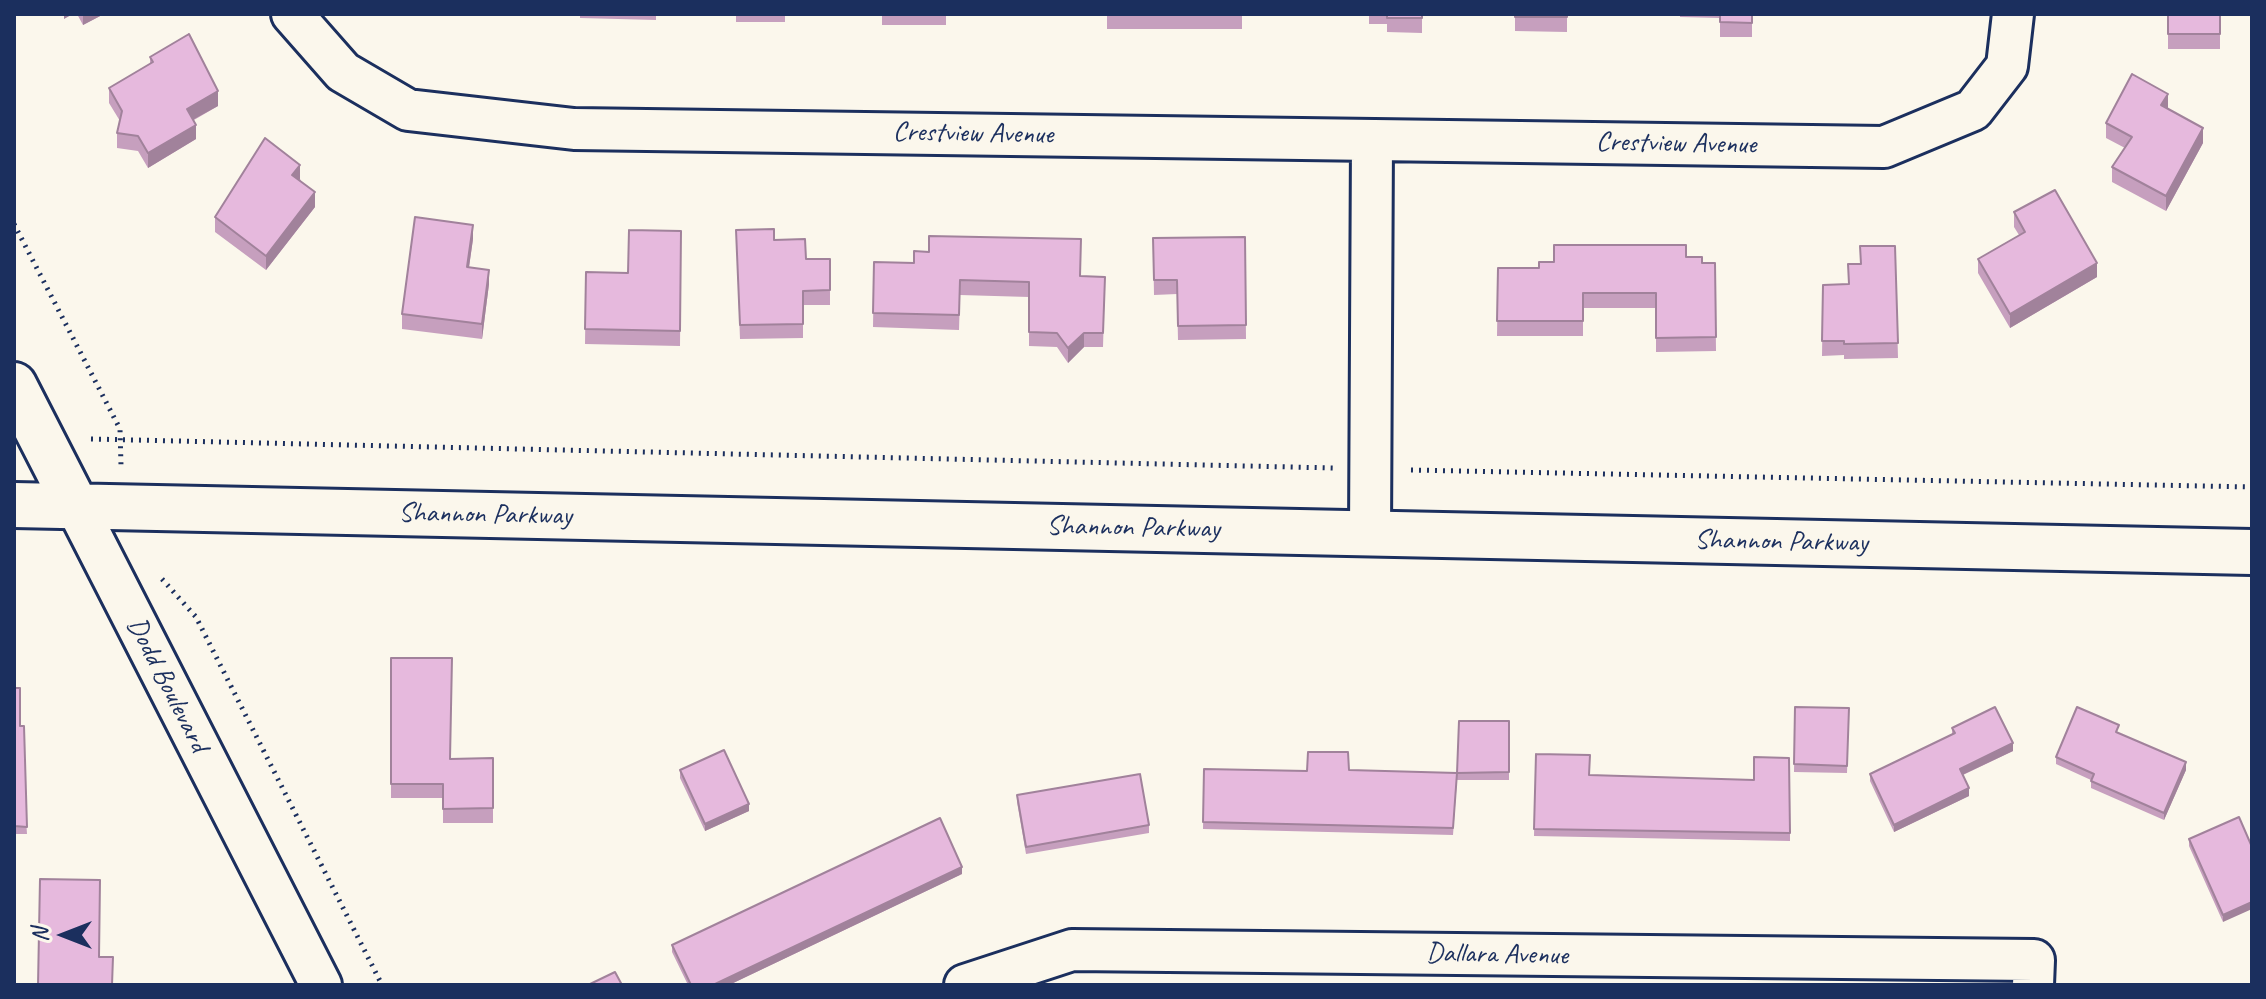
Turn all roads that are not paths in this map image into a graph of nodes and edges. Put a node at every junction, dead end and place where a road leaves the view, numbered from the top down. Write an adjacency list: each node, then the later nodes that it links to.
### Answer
1 (292, 14): 3 (street, Crestview Avenue)
2 (2013, 14): 3 (street, Crestview Avenue)
3 (1372, 140): 7 (street)
4 (14, 385): 6 (street, Dodd Boulevard)
5 (14, 505): 6 (street, Shannon Parkway)
6 (76, 506): 7 (street, Shannon Parkway); 10 (street, Dodd Boulevard)
7 (1370, 534): 8 (street, Shannon Parkway)
8 (2252, 552)
9 (2034, 973): 11 (street, Dallara Avenue)
10 (321, 985)
11 (965, 985)

